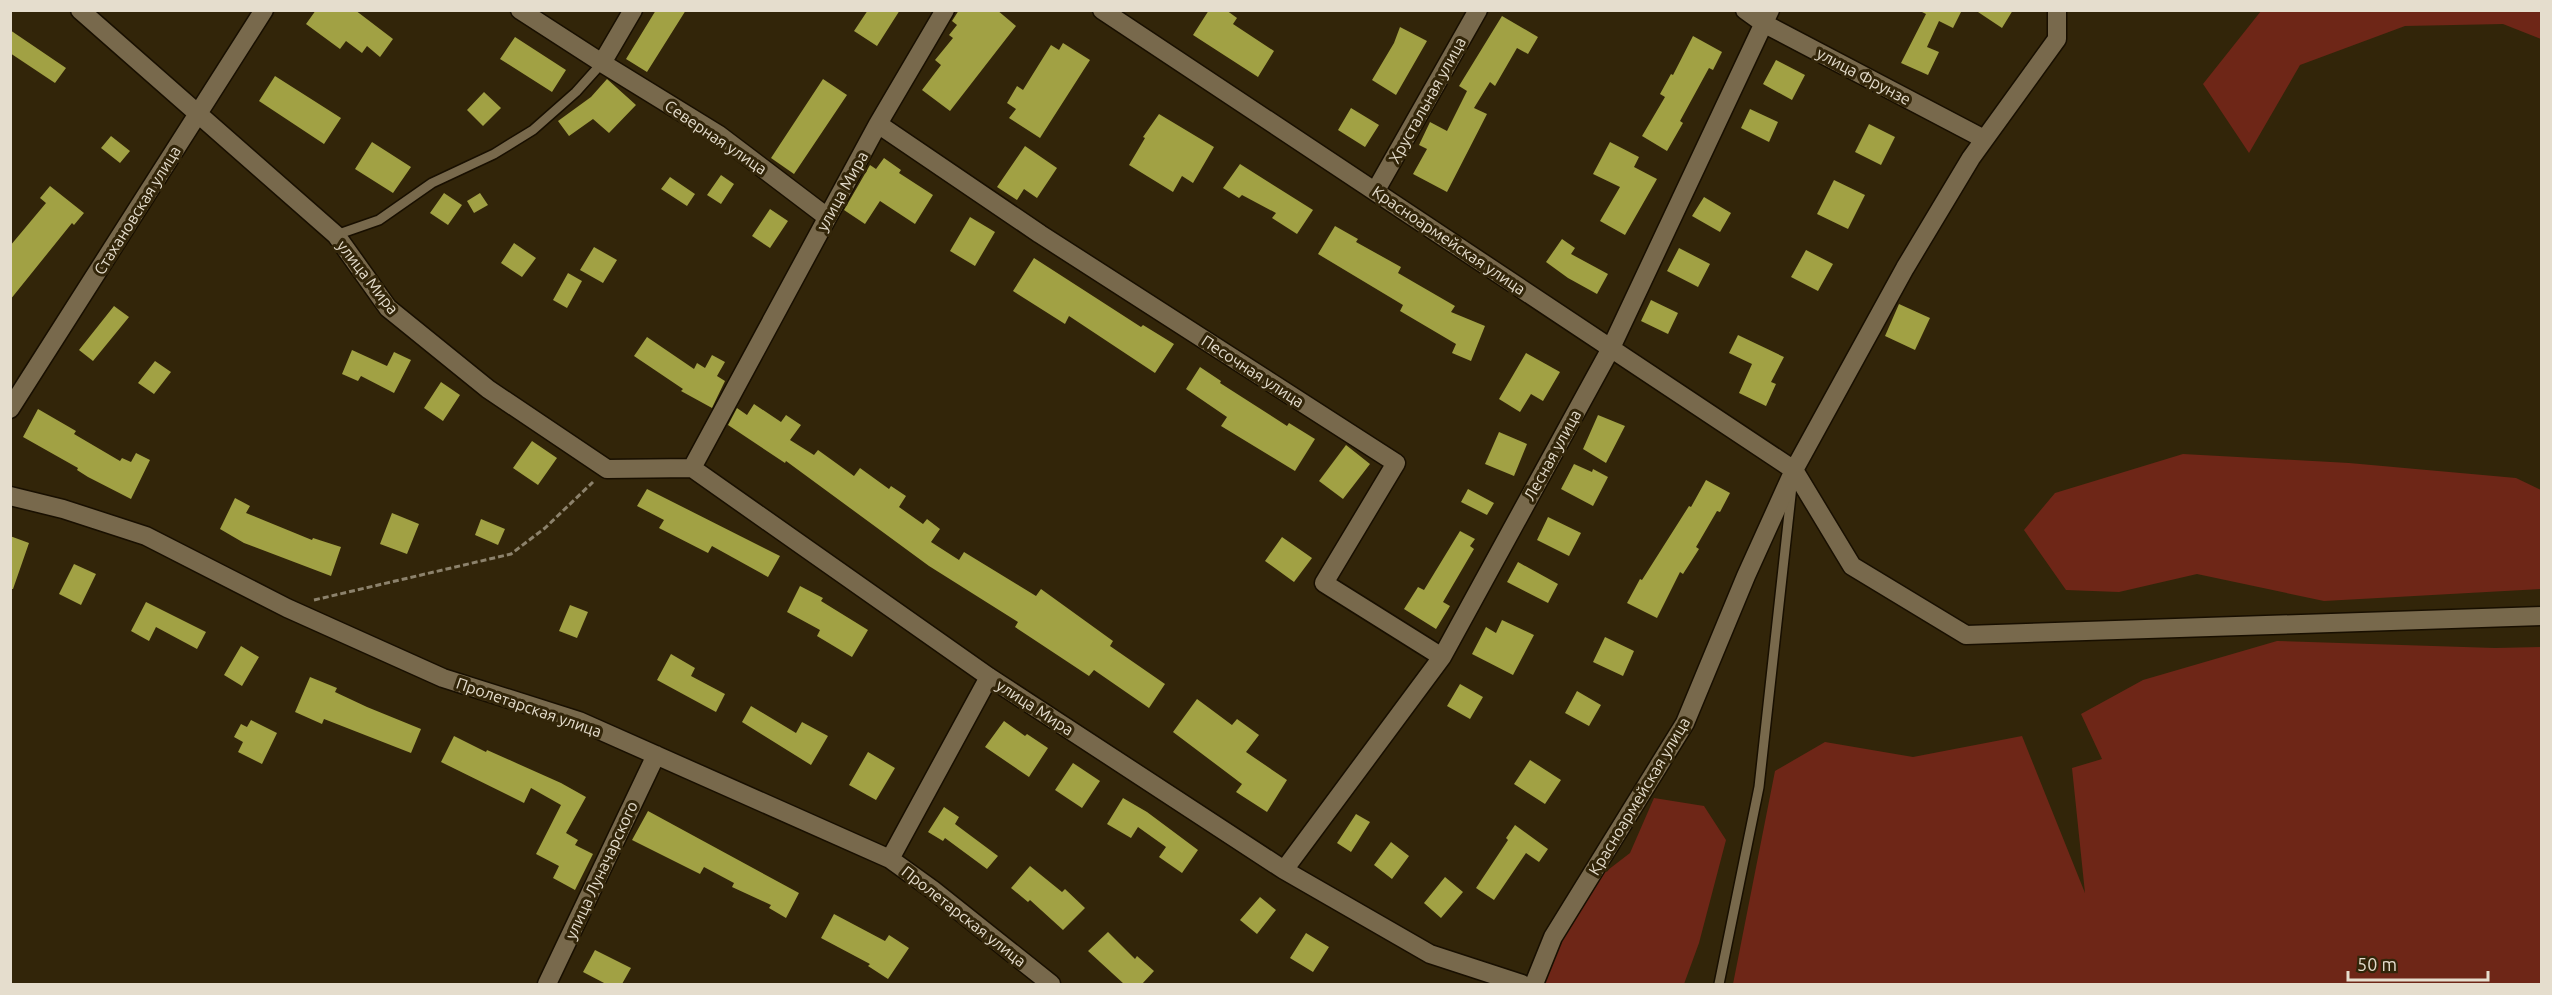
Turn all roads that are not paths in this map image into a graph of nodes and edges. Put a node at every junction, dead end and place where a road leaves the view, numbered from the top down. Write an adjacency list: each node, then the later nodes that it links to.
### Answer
1 (80, 10): 12 (street, улица Мира)
2 (264, 10): 12 (street, Стахановская улица)
3 (520, 10): 11 (street, Северная улица)
4 (633, 10): 11 (street)
5 (945, 10): 13 (street, улица Мира)
6 (1102, 10): 15 (street, Красноармейская улица)
7 (1478, 10): 15 (street, Хрустальная улица)
8 (1745, 10): 10 (street, улица Фрунзе)
9 (2057, 10): 14 (street, Красноармейская улица)
10 (1766, 17): 14 (street, улица Фрунзе); 18 (street, Лесная улица)
11 (604, 59): 16 (street, Северная улица); 17 (lane)
12 (197, 116): 17 (street, улица Мира); 19 (street, Стахановская улица)
13 (878, 124): 16 (street, улица Мира); 24 (street, Песочная улица)
14 (1984, 139): 21 (street, Красноармейская улица)
15 (1376, 190): 18 (street, Красноармейская улица)
16 (827, 216): 20 (street, улица Мира)
17 (336, 235): 20 (street, улица Мира)
18 (1610, 350): 21 (street, Красноармейская улица); 24 (street, Лесная улица)
19 (10, 409)
20 (692, 468): 25 (street, улица Мира)
21 (1794, 470): 23 (street); 32 (street, Красноармейская улица); 33 (lane)
22 (10, 496): 26 (street, Пролетарская улица)
23 (2541, 616)
24 (1442, 657): 28 (street, Лесная улица)
25 (989, 677): 27 (street); 28 (street, улица Мира)
26 (656, 755): 27 (street, Пролетарская улица); 29 (street, улица Луначарского)
27 (890, 859): 30 (street, Пролетарская улица)
28 (1284, 870): 31 (street, улица Мира)
29 (547, 984)
30 (1052, 984)
31 (1522, 984)
32 (1534, 984)
33 (1719, 984)

